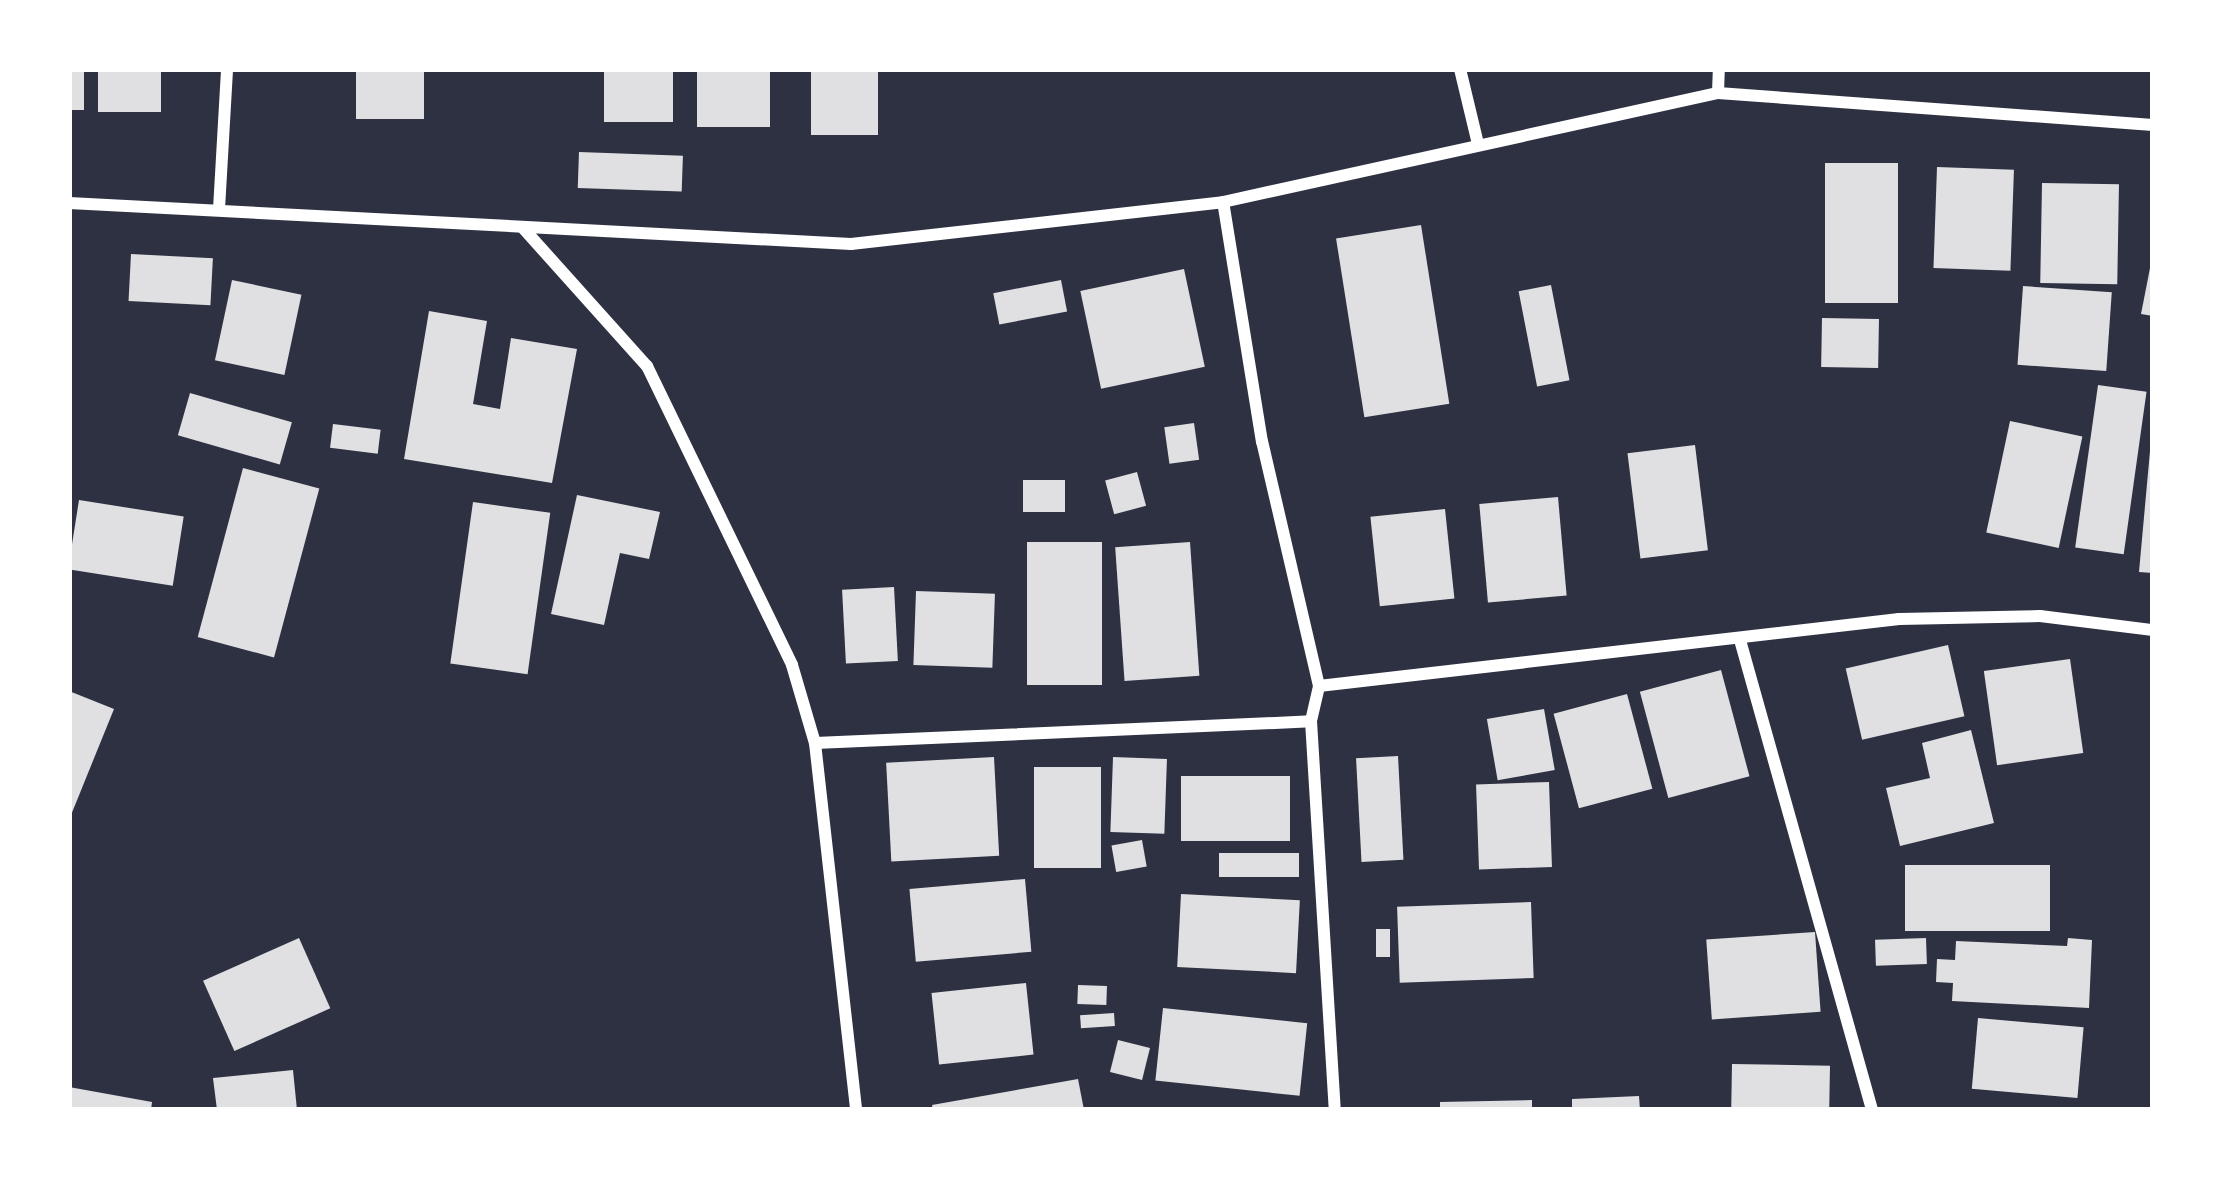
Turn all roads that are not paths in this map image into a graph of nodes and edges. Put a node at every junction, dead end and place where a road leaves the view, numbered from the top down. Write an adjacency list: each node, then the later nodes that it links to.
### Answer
1 (227, 69): 9 (street)
2 (1460, 69): 6 (street)
3 (1719, 69): 4 (street)
4 (1718, 92): 5 (street); 6 (street)
5 (2153, 125)
6 (1477, 140): 7 (street)
7 (1223, 202): 10 (street); 13 (street)
8 (69, 203): 9 (street)
9 (219, 209): 10 (street)
10 (522, 227): 15 (street)
11 (2153, 630): 12 (street)
12 (1740, 640): 13 (street); 18 (street)
13 (1319, 686): 14 (street)
14 (1311, 721): 15 (street); 17 (street)
15 (815, 743): 16 (street)
16 (856, 1110)
17 (1335, 1110)
18 (1871, 1110)

